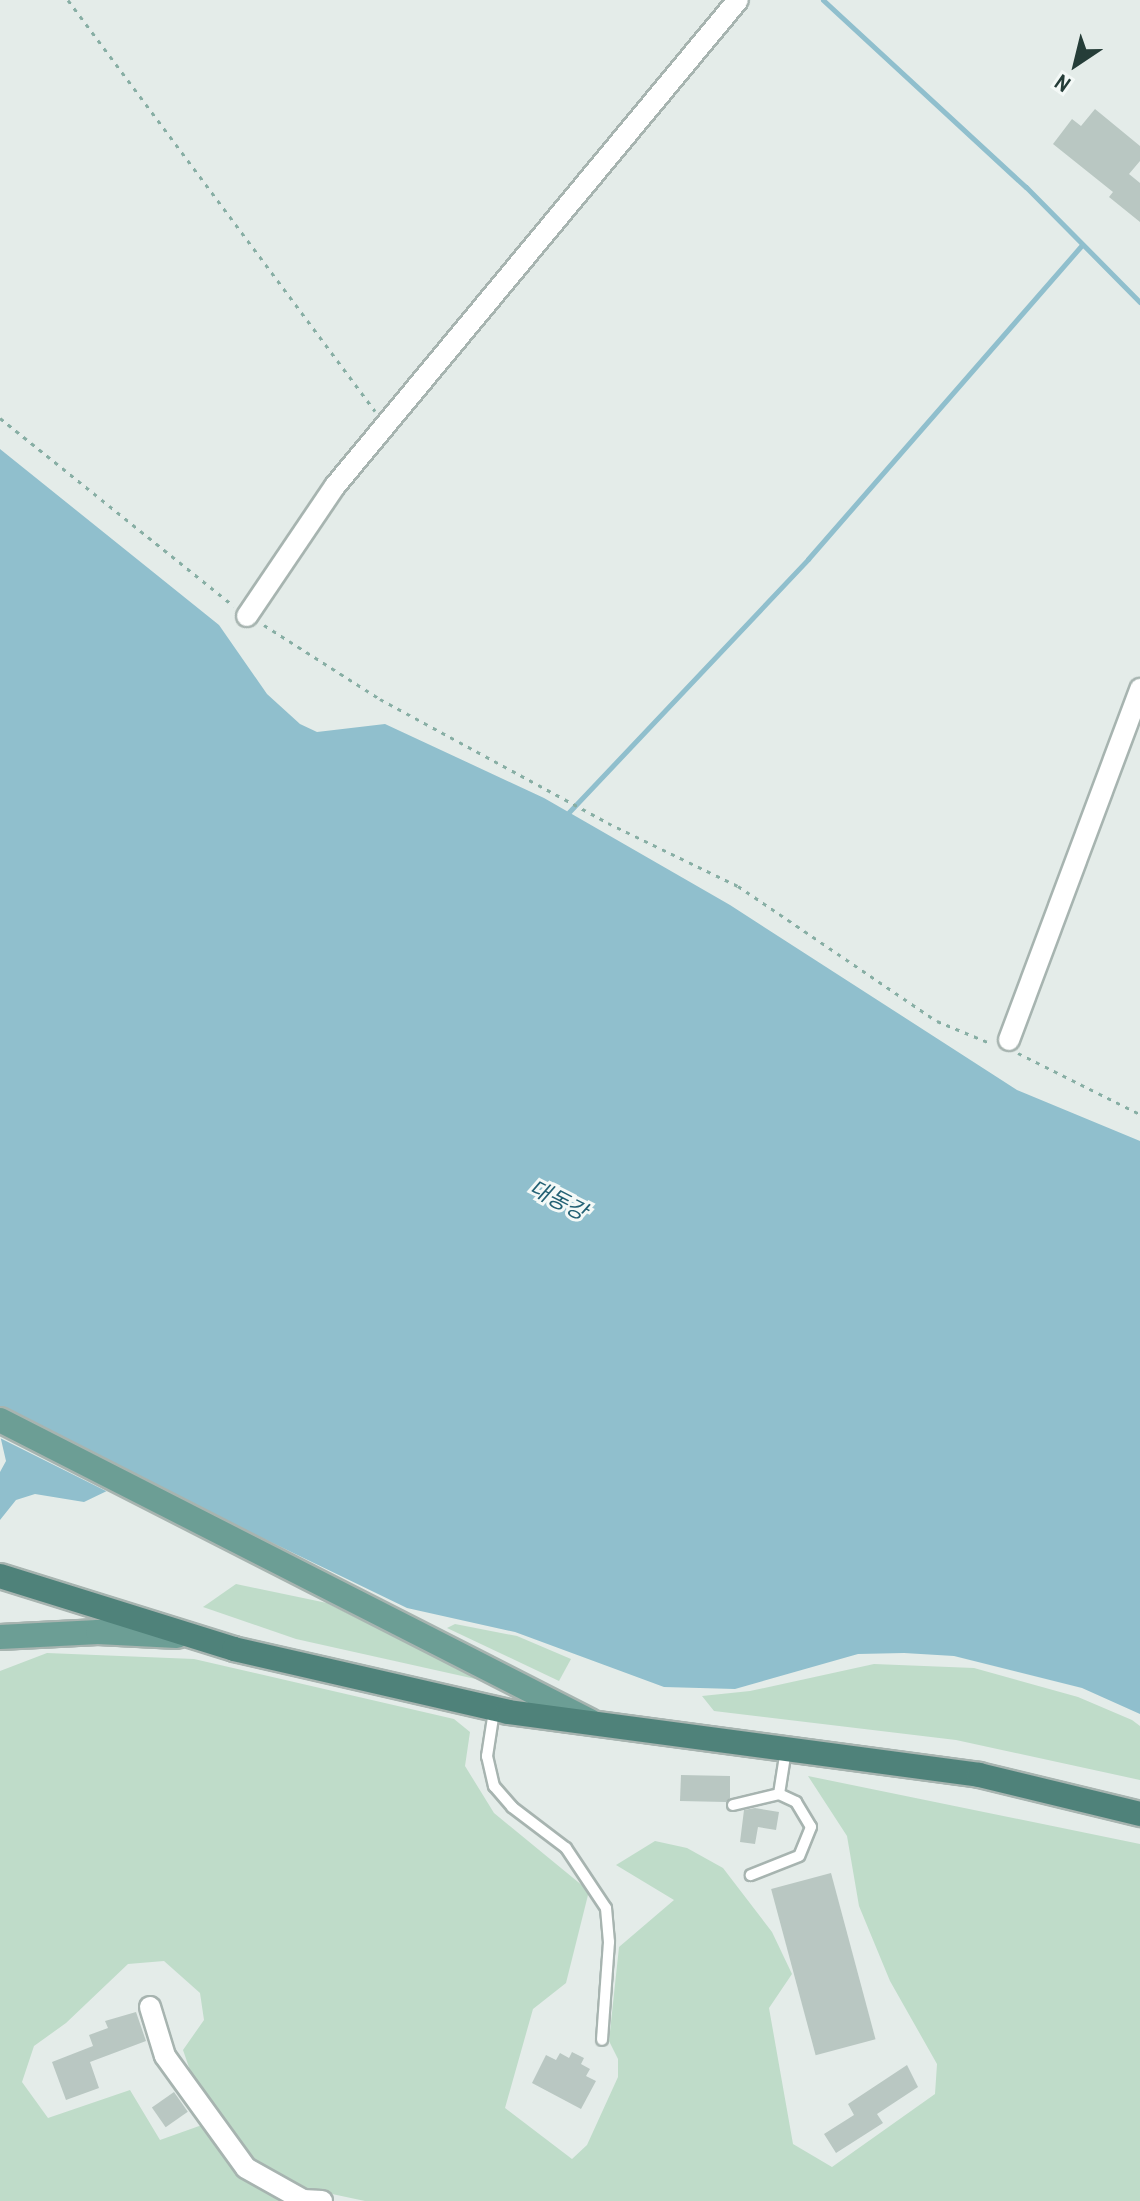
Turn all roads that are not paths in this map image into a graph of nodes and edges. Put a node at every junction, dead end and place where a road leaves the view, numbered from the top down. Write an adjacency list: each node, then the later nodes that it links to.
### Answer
1 (738, 0): 2 (street)
2 (247, 616)
3 (1140, 689): 4 (street)
4 (1012, 1044)
5 (0, 1420): 10 (main road)
6 (0, 1576): 8 (highway)
7 (0, 1637): 8 (main road)
8 (197, 1637): 9 (highway)
9 (501, 1711): 10 (highway); 17 (lane)
10 (593, 1722): 11 (highway)
11 (786, 1748): 12 (lane); 14 (highway)
12 (779, 1794): 13 (lane); 15 (lane)
13 (733, 1805)
14 (1140, 1814)
15 (751, 1875)
16 (150, 2007): 18 (street)
17 (602, 2040)
18 (322, 2201)

